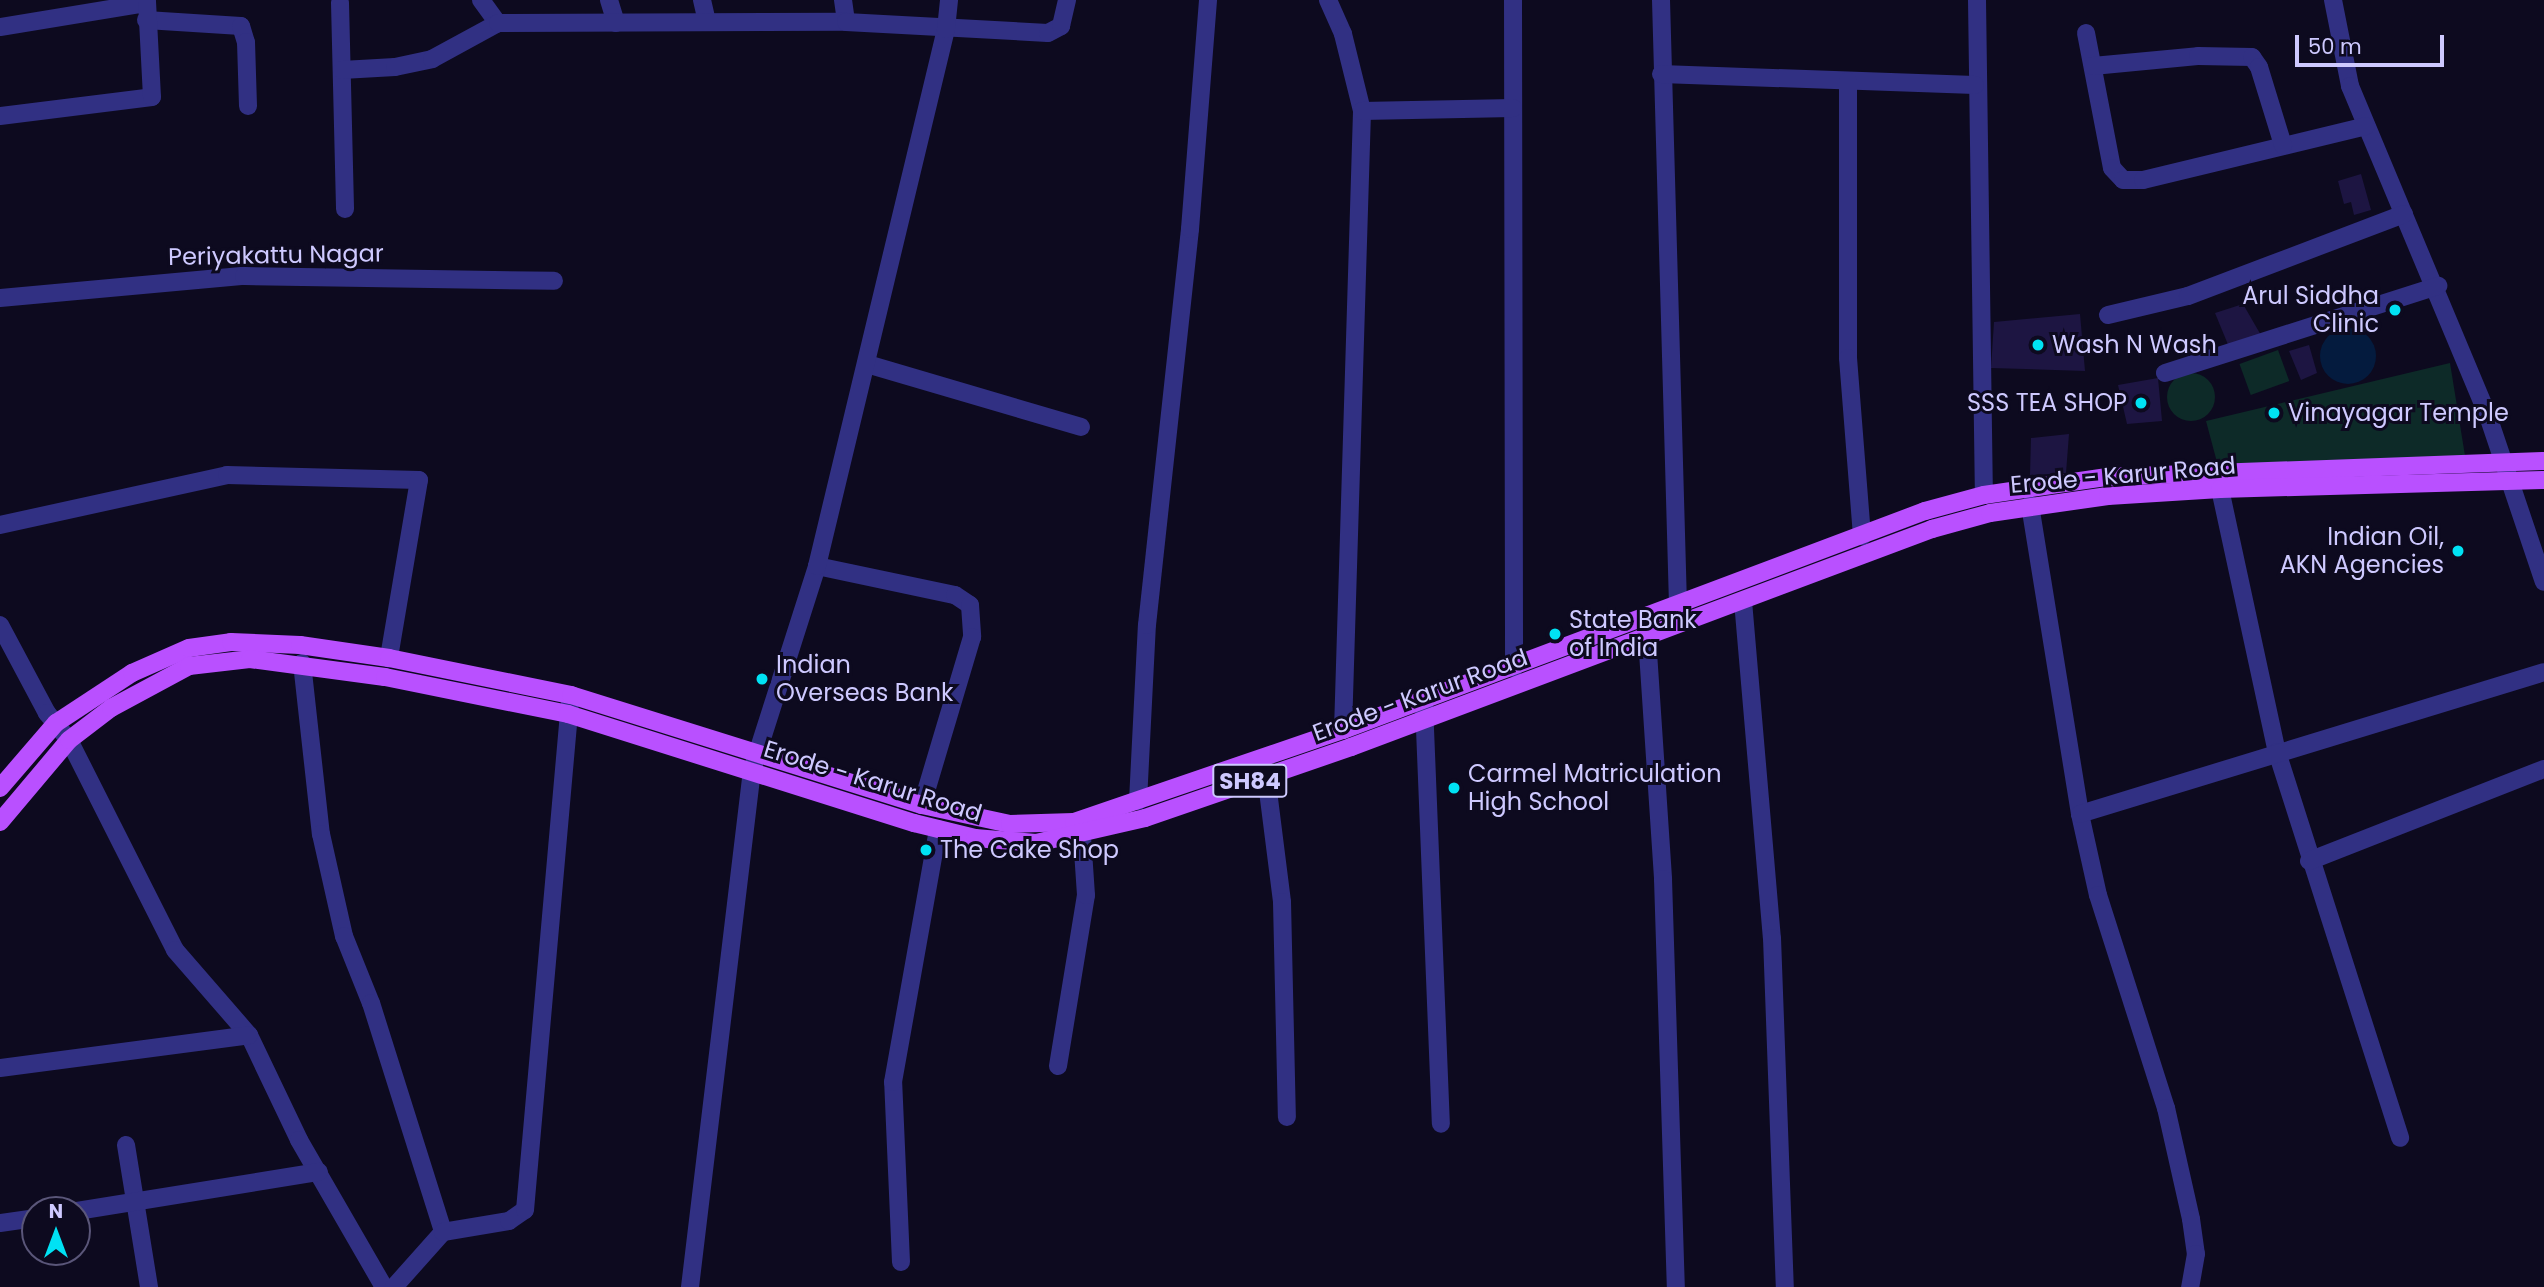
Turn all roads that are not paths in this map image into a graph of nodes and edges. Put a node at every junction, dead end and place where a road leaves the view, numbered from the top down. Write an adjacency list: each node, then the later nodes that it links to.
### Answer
1 (481, 0): 17 (street)
2 (609, 0): 18 (street)
3 (702, 0): 15 (street)
4 (843, 0): 16 (street)
5 (949, 0): 20 (street)
6 (1068, 0): 20 (street)
7 (1208, 0): 74 (street)
8 (1328, 0): 29 (street)
9 (1513, 0): 28 (street)
10 (1661, 0): 24 (street)
11 (1978, 0): 26 (street)
12 (2333, 0): 31 (street)
13 (340, 3): 23 (street)
14 (147, 8): 19 (street); 27 (street); 30 (street)
15 (707, 21): 16 (street); 18 (street)
16 (846, 22): 20 (street)
17 (498, 23): 18 (street); 23 (street)
18 (616, 23)
19 (0, 27)
20 (946, 29): 39 (street)
21 (2086, 33): 22 (street)
22 (2093, 66): 32 (street); 32 (street)
23 (342, 70): 33 (street)
24 (1661, 74): 25 (street); 54 (street)
25 (1849, 80): 26 (street); 50 (street)
26 (1975, 85): 47 (street)
27 (248, 106)
28 (1513, 108): 29 (street); 59 (street)
29 (1362, 111): 66 (street)
30 (0, 116)
31 (2366, 127): 32 (street); 34 (street)
32 (2283, 145)
33 (345, 209)
34 (2404, 214): 36 (street); 38 (street)
35 (554, 281): 37 (street, Periyakattu Nagar)
36 (2438, 286): 40 (street); 42 (street)
37 (0, 298)
38 (2108, 315)
39 (867, 364): 41 (street); 51 (street)
40 (2165, 373)
41 (1081, 427)
42 (2501, 461): 43 (main road, Erode - Karur Road / SH84); 44 (street); 47 (main road, Erode - Karur Road / SH84)
43 (2544, 461)
44 (2510, 480): 45 (main road, Erode - Karur Road / SH84); 46 (main road, Erode - Karur Road / SH84); 52 (street)
45 (2544, 480)
46 (2220, 489): 48 (main road, Erode - Karur Road / SH84); 69 (street)
47 (1984, 495): 50 (main road, Erode - Karur Road / SH84)
48 (2030, 505): 53 (main road, Erode - Karur Road / SH84); 76 (street)
49 (0, 525): 57 (street)
50 (1862, 536): 54 (main road, Erode - Karur Road / SH84)
51 (817, 566): 68 (street); 75 (street)
52 (2544, 582)
53 (1743, 601): 56 (main road, Erode - Karur Road / SH84); 100 (street)
54 (1678, 605): 59 (main road, Erode - Karur Road / SH84)
55 (0, 625): 65 (street)
56 (1647, 637): 64 (main road, Erode - Karur Road / SH84); 99 (street)
57 (389, 658): 61 (main road, Erode - Karur Road / SH84); 65 (main road, Erode - Karur Road / SH84)
58 (302, 663): 63 (main road, Erode - Karur Road / SH84); 67 (main road, Erode - Karur Road / SH84); 93 (street)
59 (1514, 668): 62 (main road, Erode - Karur Road / SH84)
60 (2544, 672): 69 (street)
61 (571, 695): 63 (street); 68 (main road, Erode - Karur Road / SH84)
62 (1424, 698): 64 (street); 66 (main road, Erode - Karur Road / SH84)
63 (568, 714): 71 (main road, Erode - Karur Road / SH84); 93 (street)
64 (1425, 718): 72 (main road, Erode - Karur Road / SH84); 85 (street)
65 (56, 723): 67 (street); 73 (main road, Erode - Karur Road / SH84)
66 (1343, 730): 74 (main road, Erode - Karur Road / SH84)
67 (69, 740): 77 (main road, Erode - Karur Road / SH84); 81 (street)
68 (759, 752): 71 (street); 75 (main road, Erode - Karur Road / SH84)
69 (2277, 752): 76 (street); 80 (street)
70 (2544, 769): 80 (street)
71 (752, 770): 78 (main road, Erode - Karur Road / SH84); 98 (street)
72 (1266, 775): 79 (main road, Erode - Karur Road / SH84); 84 (street)
73 (0, 788)
74 (1138, 801): 75 (main road, Erode - Karur Road / SH84)
75 (922, 805)
76 (2080, 814): 101 (street)
77 (0, 822)
78 (938, 829): 79 (main road, Erode - Karur Road / SH84); 94 (street)
79 (1082, 836): 82 (street)
80 (2309, 861): 86 (street)
81 (249, 1035): 83 (street); 88 (street)
82 (1058, 1066)
83 (0, 1069)
84 (1287, 1117)
85 (1441, 1124)
86 (2400, 1138)
87 (127, 1145): 89 (street)
88 (319, 1172): 89 (street); 96 (street)
89 (137, 1201): 90 (street); 95 (street)
90 (91, 1209)
91 (21, 1220): 92 (street)
92 (0, 1223)
93 (443, 1233): 97 (street)
94 (901, 1262)
95 (149, 1287)
96 (384, 1287)
97 (394, 1287)
98 (690, 1287)
99 (1676, 1287)
100 (1784, 1287)
101 (2190, 1287)

